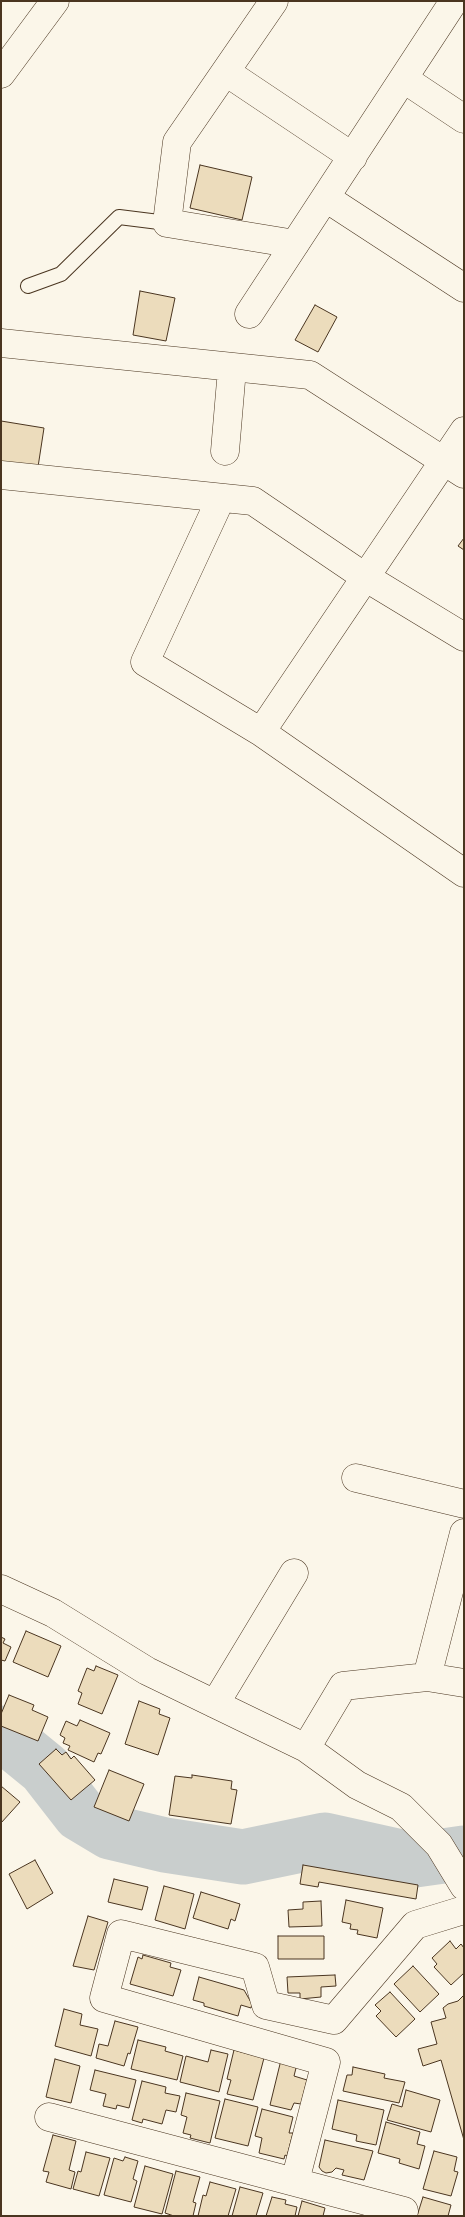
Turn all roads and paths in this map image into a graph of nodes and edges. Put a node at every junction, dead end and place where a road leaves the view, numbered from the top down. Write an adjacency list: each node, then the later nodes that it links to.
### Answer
1 (55, 1): 5 (street)
2 (274, 1): 4 (street)
3 (454, 1): 6 (street)
4 (226, 72): 8 (street); 10 (street)
5 (1, 74)
6 (404, 79): 7 (street); 8 (street)
7 (464, 119)
8 (353, 157): 9 (street)
9 (326, 198): 11 (street); 13 (street)
10 (167, 223): 11 (street); 12 (lane)
11 (295, 244): 14 (street)
12 (28, 286)
13 (464, 288)
14 (249, 314)
15 (1, 343): 16 (street)
16 (232, 369): 18 (street); 19 (street)
17 (464, 431): 19 (street)
18 (225, 451)
19 (453, 468): 22 (street)
20 (1, 475): 21 (street)
21 (221, 498): 22 (street); 24 (street)
22 (365, 577): 23 (street); 24 (street)
23 (464, 637)
24 (260, 732): 25 (street)
25 (464, 873)
26 (356, 1478): 27 (street)
27 (464, 1504)
28 (464, 1533): 31 (street)
29 (294, 1573): 33 (street)
30 (1, 1589): 33 (street)
31 (427, 1677): 32 (street); 34 (street)
32 (464, 1683)
33 (215, 1704): 34 (street)
34 (306, 1748): 35 (street)
35 (459, 1879)
36 (464, 1910): 38 (street)
37 (49, 2117): 38 (street)
38 (295, 2181): 39 (street)
39 (404, 2211)

